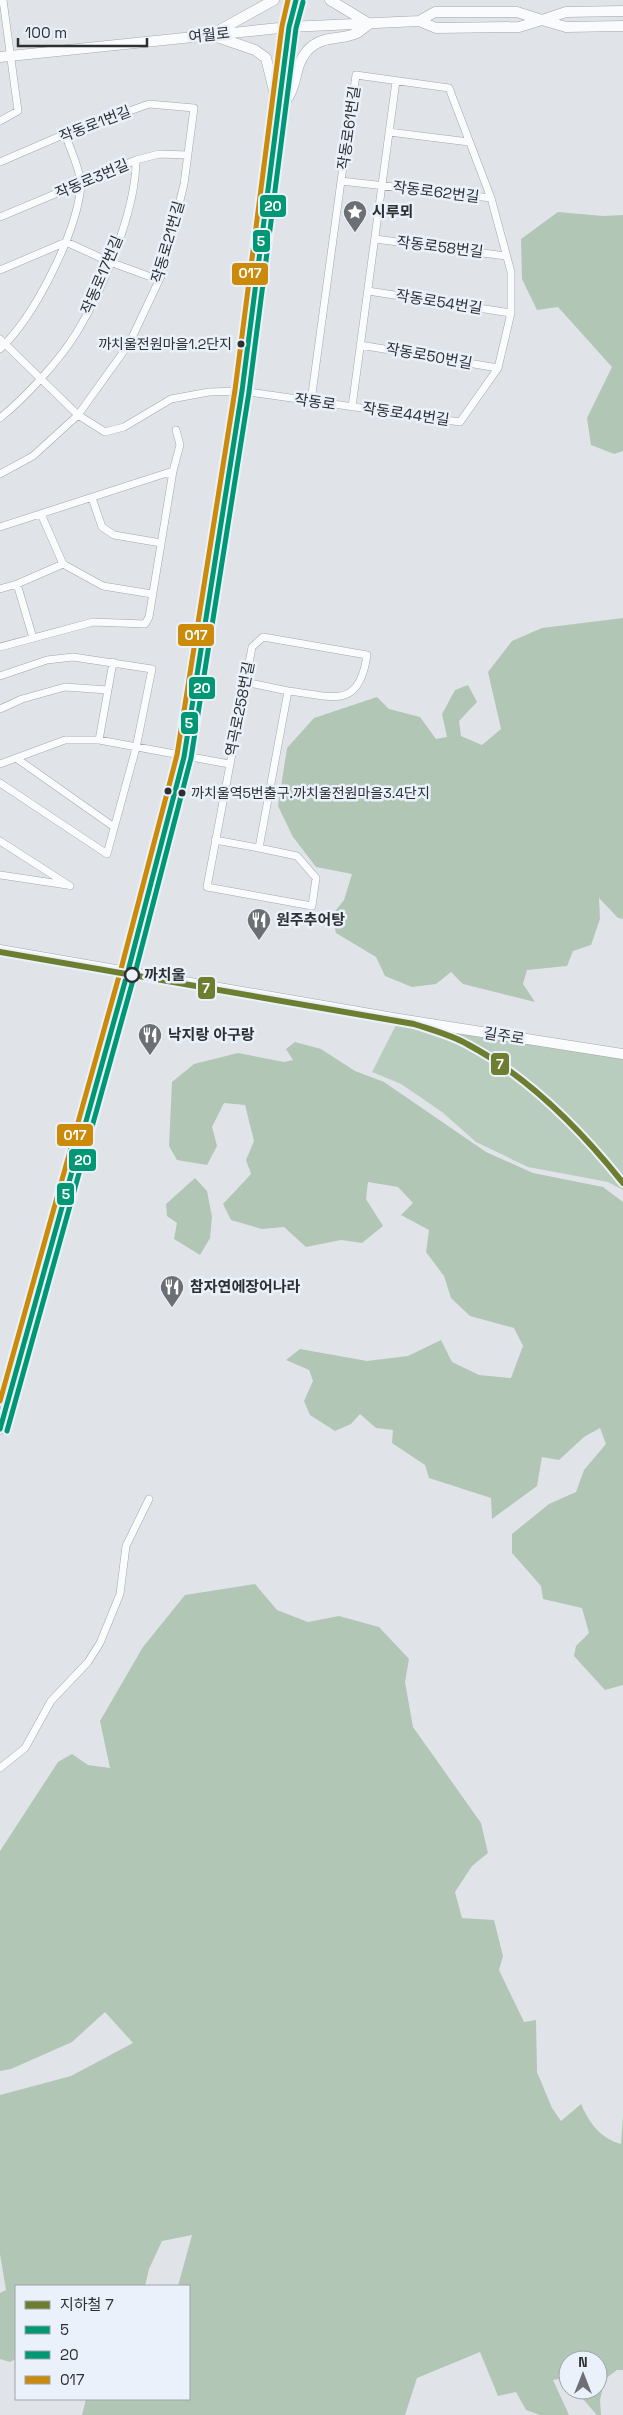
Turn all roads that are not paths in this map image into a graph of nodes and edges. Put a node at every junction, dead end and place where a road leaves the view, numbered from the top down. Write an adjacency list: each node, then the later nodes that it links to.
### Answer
1 (274, 0): 11 (street)
2 (296, 0): 10 (street)
3 (330, 0): 8 (street)
4 (2, 1): 12 (street)
5 (623, 11): 6 (street, 여월로)
6 (542, 20): 7 (street, 여월로); 7 (street, 여월로); 9 (street, 여월로)
7 (419, 21): 8 (street, 여월로)
8 (369, 24): 10 (street, 여월로); 16 (street)
9 (623, 26)
10 (289, 27): 11 (street, 여월로); 16 (street)
11 (210, 35): 12 (street, 여월로); 16 (street)
12 (11, 55): 13 (street, 여월로); 17 (street)
13 (0, 56)
14 (396, 81): 18 (street, 작동로); 20 (street); 24 (street, 작동로61번길)
15 (194, 108): 19 (street, 작동로1번길); 21 (street, 작동로21번길)
16 (278, 109): 41 (street)
17 (0, 121)
18 (389, 132): 20 (street); 26 (street, 작동로)
19 (65, 134): 23 (street, 작동로1번길); 25 (street)
20 (469, 142): 27 (street)
21 (188, 155): 22 (street, 작동로3번길); 34 (street, 작동로21번길)
22 (136, 160): 25 (street, 작동로3번길); 32 (street, 작동로17번길)
23 (0, 162)
24 (342, 181): 26 (street, 작동로61번길); 42 (street)
25 (81, 184): 28 (street, 작동로3번길); 30 (street)
26 (382, 186): 27 (street, 작동로62번길); 29 (street, 작동로)
27 (490, 198): 31 (street)
28 (0, 218)
29 (374, 239): 31 (street, 작동로58번길); 35 (street, 작동로)
30 (66, 242): 32 (street); 33 (street); 37 (street)
31 (506, 256): 36 (street)
32 (110, 262): 34 (street); 40 (street, 작동로17번길)
33 (0, 270)
34 (159, 280): 44 (street, 작동로21번길)
35 (368, 291): 36 (street, 작동로54번길); 38 (street, 작동로)
36 (511, 312): 39 (street)
37 (2, 344): 40 (street, 작동로)
38 (360, 345): 39 (street, 작동로50번길); 43 (street, 작동로)
39 (498, 368): 43 (street, 작동로44번길)
40 (40, 378): 44 (street, 작동로); 45 (street, 작동로17번길)
41 (242, 391): 42 (street, 작동로); 44 (street, 작동로); 67 (street)
42 (310, 401): 43 (street, 작동로)
43 (352, 407)
44 (78, 415): 48 (street, 작동로21번길)
45 (0, 418)
46 (176, 430): 47 (street)
47 (173, 471): 49 (street); 52 (street)
48 (0, 474)
49 (92, 498): 50 (street); 52 (street)
50 (41, 514): 51 (street); 53 (street)
51 (0, 528)
52 (161, 543): 56 (street)
53 (63, 564): 54 (street); 56 (street)
54 (17, 584): 55 (street); 57 (street)
55 (0, 589)
56 (152, 594): 57 (street)
57 (33, 638): 58 (street)
58 (0, 647)
59 (113, 662): 60 (street); 62 (street); 66 (street)
60 (0, 676)
61 (245, 682): 63 (street); 63 (street, 역곡로258번길); 70 (street, 역곡로258번길)
62 (108, 690): 64 (street); 65 (street)
63 (288, 691): 75 (street)
64 (0, 709)
65 (99, 740): 66 (street, 역곡로258번길); 68 (street, 역곡로258번길)
66 (136, 748): 67 (street, 역곡로258번길); 72 (street)
67 (184, 757): 70 (street, 역곡로258번길); 78 (street)
68 (16, 758): 69 (street, 역곡로258번길); 72 (street)
69 (0, 764)
70 (229, 764): 74 (street, 역곡로258번길)
71 (0, 783): 72 (street)
72 (114, 827)
73 (0, 840): 76 (street)
74 (215, 840): 75 (street); 75 (street, 역곡로258번길)
75 (259, 848)
76 (0, 875)
77 (0, 950): 78 (street, 길주로)
78 (128, 971): 79 (street, 길주로); 80 (street)
79 (623, 1054)
80 (0, 1429)
81 (148, 1499): 82 (street)
82 (0, 1768)

